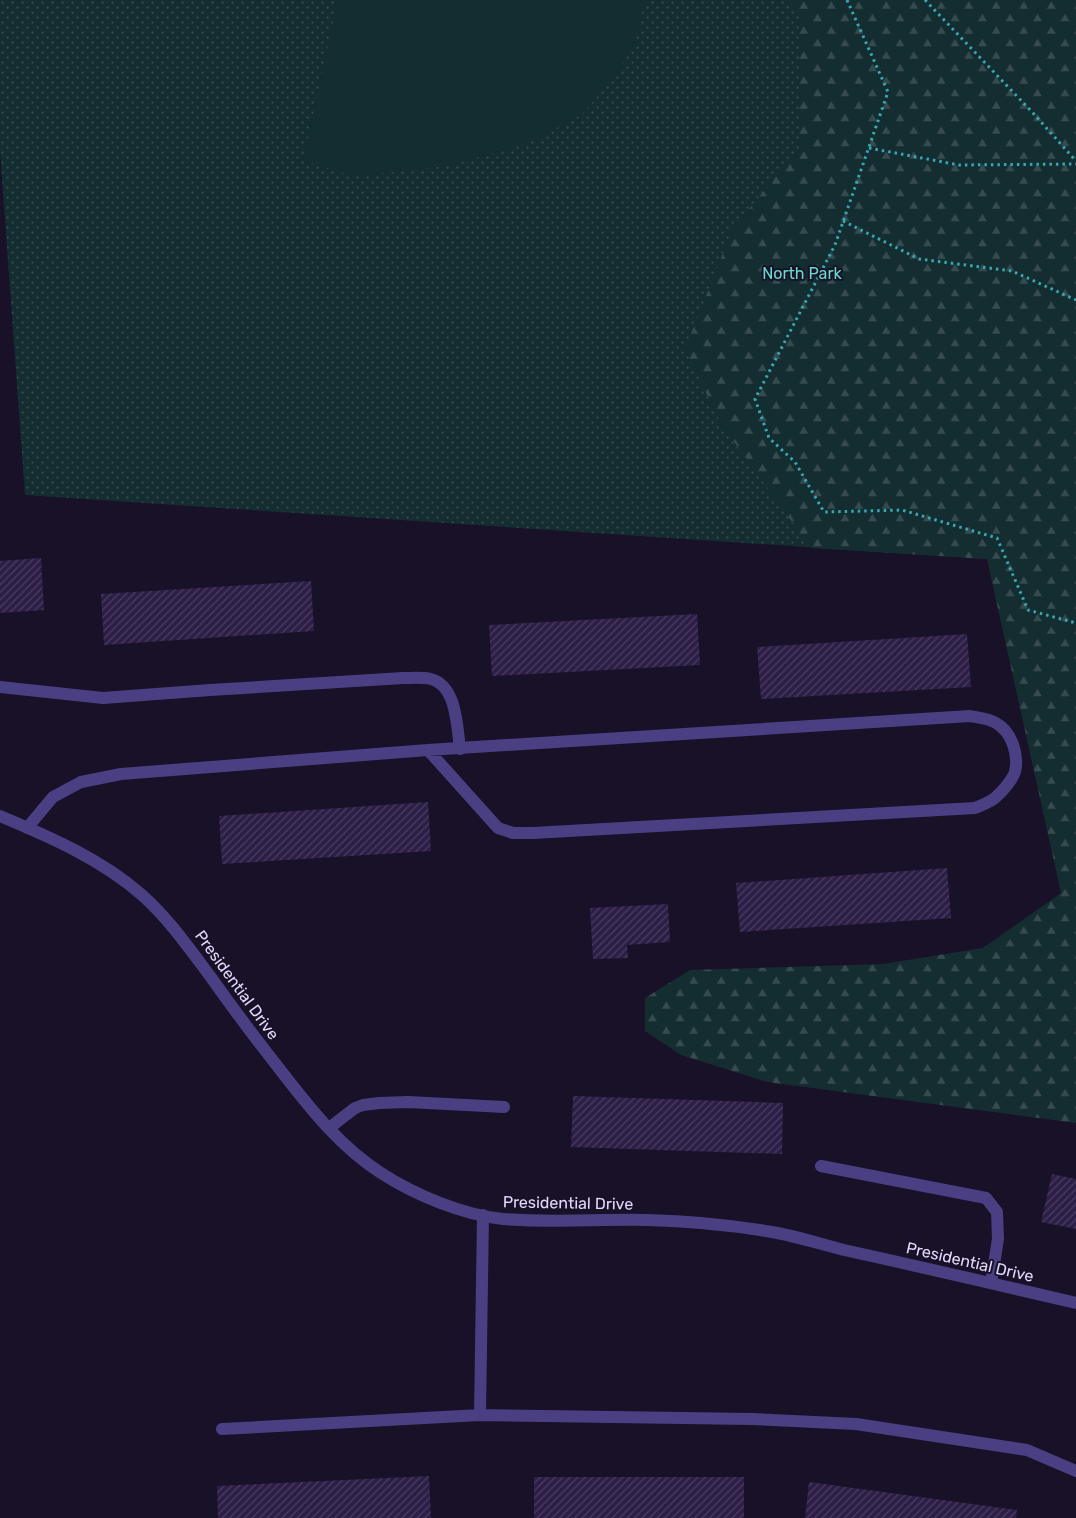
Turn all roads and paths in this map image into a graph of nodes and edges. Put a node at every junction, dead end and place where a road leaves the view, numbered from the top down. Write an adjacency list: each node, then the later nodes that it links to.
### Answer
1 (847, 0): 3 (path)
2 (924, 0): 4 (path)
3 (869, 148): 4 (path); 5 (path)
4 (1076, 162)
5 (843, 221): 6 (path); 7 (path)
6 (1076, 300)
7 (1076, 622)
8 (0, 688): 9 (street)
9 (460, 748): 10 (street); 10 (street)
10 (428, 750): 12 (street)
11 (0, 816): 12 (street, Presidential Drive)
12 (27, 828): 14 (street, Presidential Drive)
13 (504, 1107): 14 (street)
14 (328, 1128): 16 (street, Presidential Drive)
15 (821, 1166): 17 (street)
16 (483, 1215): 17 (street, Presidential Drive); 19 (street)
17 (991, 1283): 18 (street, Presidential Drive)
18 (1076, 1303)
19 (480, 1415): 20 (street); 21 (street)
20 (222, 1429)
21 (1076, 1471)

